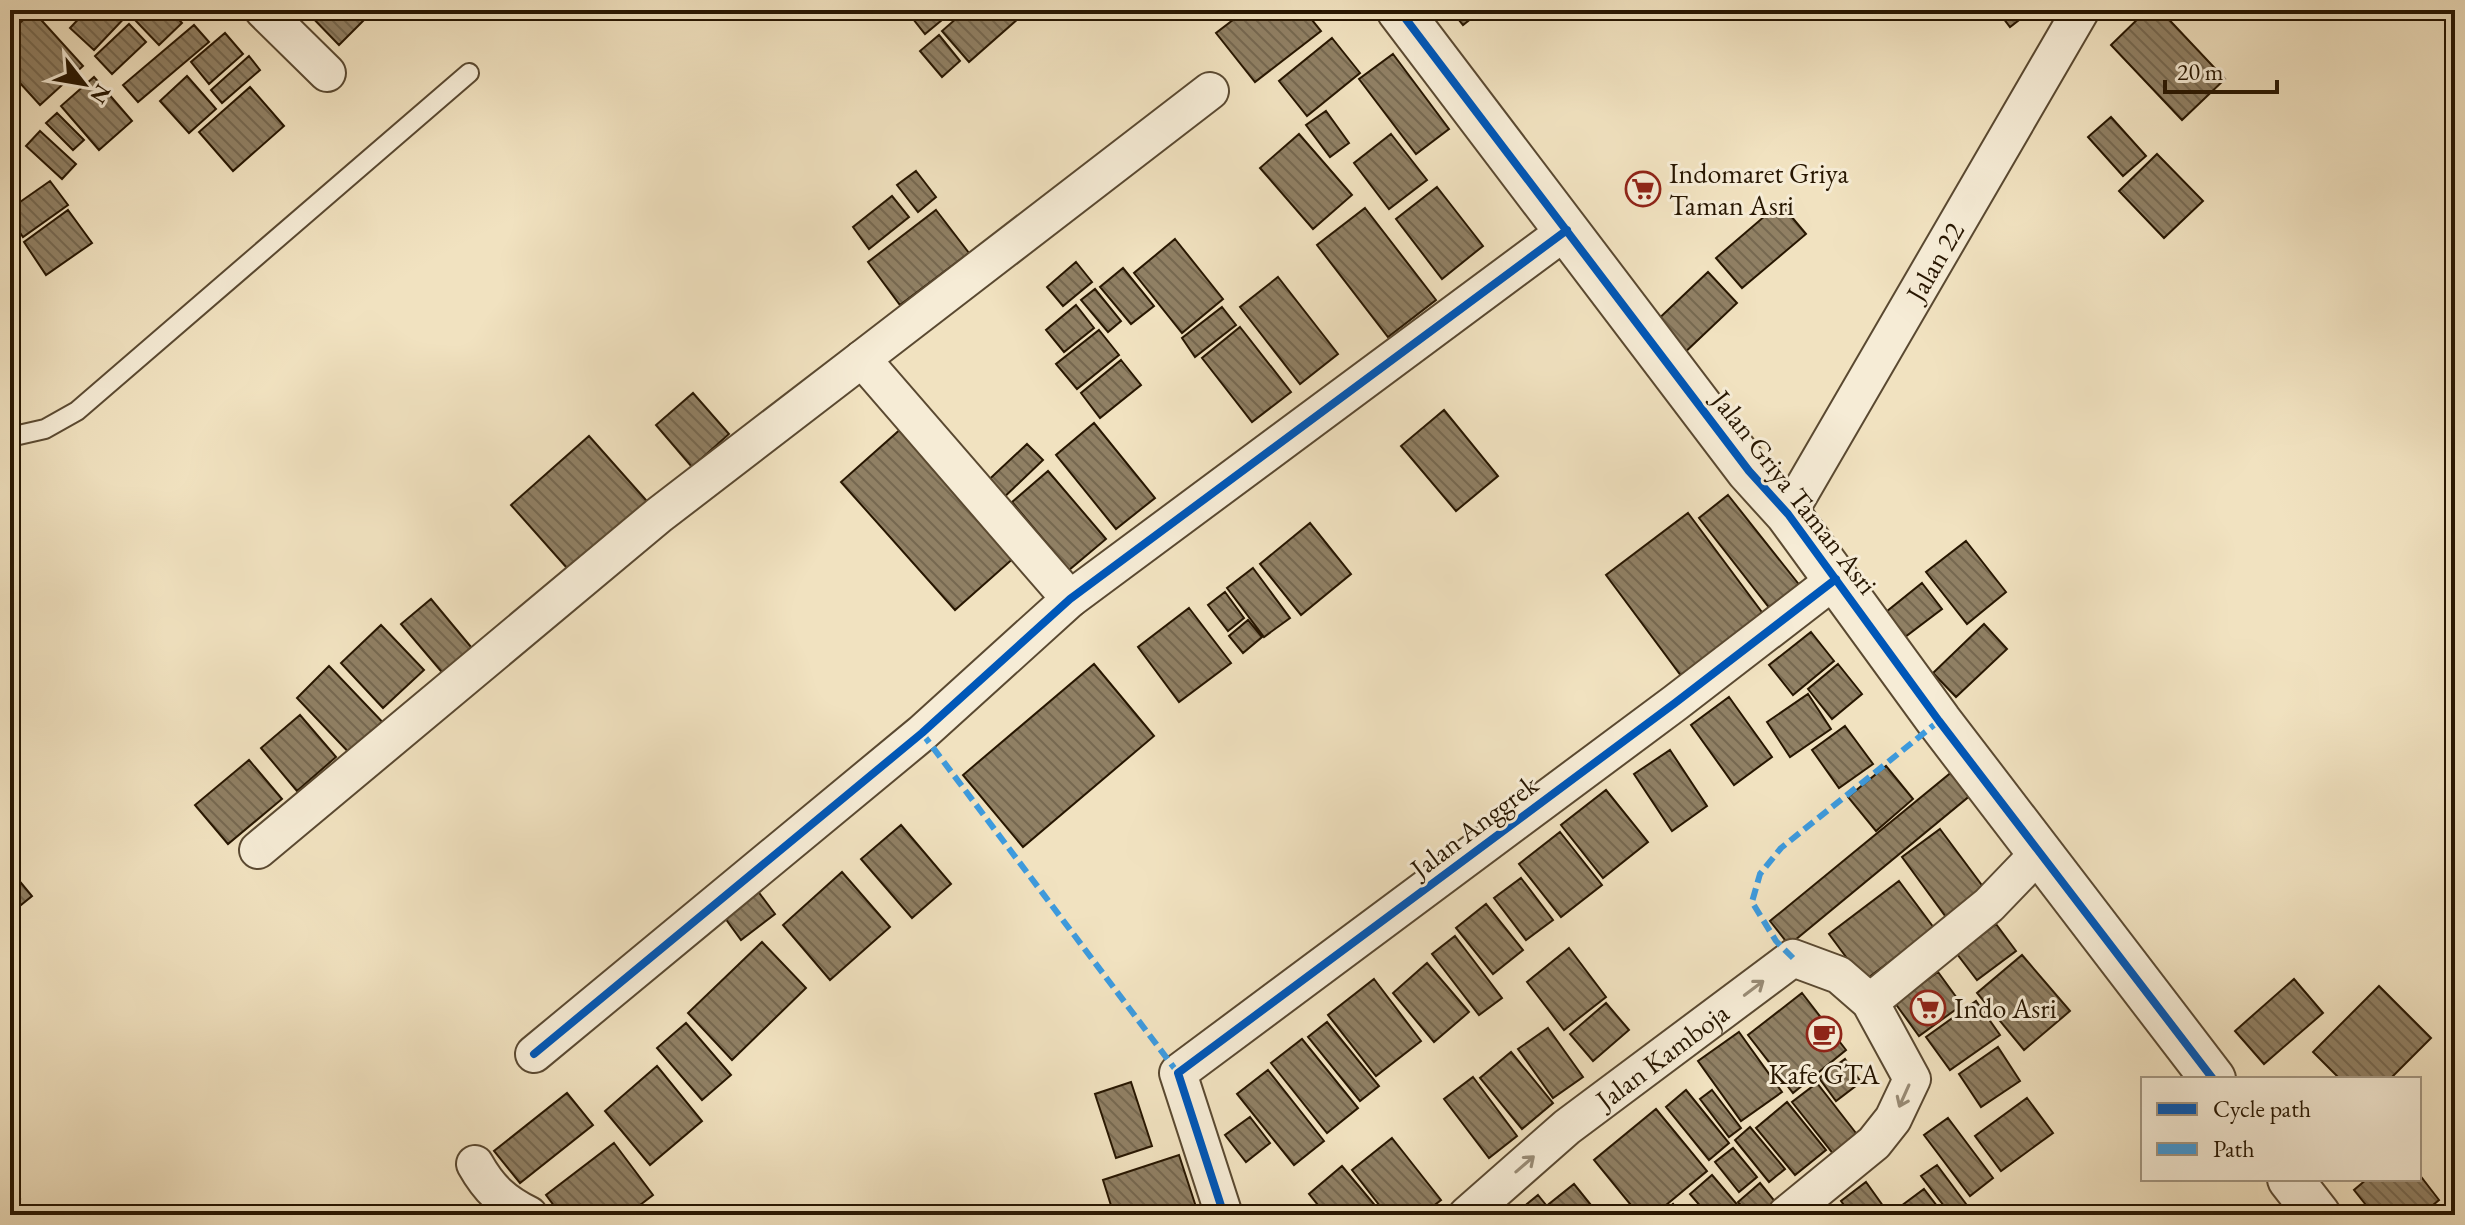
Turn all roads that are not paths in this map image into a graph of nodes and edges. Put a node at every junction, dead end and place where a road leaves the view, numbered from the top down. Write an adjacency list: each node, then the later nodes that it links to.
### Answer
1 (263, 10): 4 (street)
2 (1399, 10): 7 (street, Jalan Griya Taman Asri)
3 (2081, 10): 10 (street, Jalan 22)
4 (327, 73)
5 (469, 73): 9 (lane)
6 (1210, 91): 8 (street)
7 (1567, 230): 10 (street, Jalan Griya Taman Asri); 12 (street)
8 (862, 359): 12 (street); 13 (street)
9 (10, 437)
10 (1788, 514): 11 (street, Jalan Griya Taman Asri)
11 (1836, 579): 14 (street, Jalan Griya Taman Asri); 21 (street, Jalan Anggrek)
12 (1070, 599): 16 (street)
13 (258, 850)
14 (2039, 853): 15 (street); 17 (street, Jalan Griya Taman Asri)
15 (1870, 1002): 22 (street, Jalan Kamboja, one-way to 15); 23 (street, one-way to 23)
16 (534, 1054)
17 (2211, 1077)
18 (475, 1164): 20 (street)
19 (2292, 1181): 24 (street)
20 (529, 1215)
21 (1224, 1215)
22 (1467, 1215)
23 (1786, 1215)
24 (2318, 1215)

